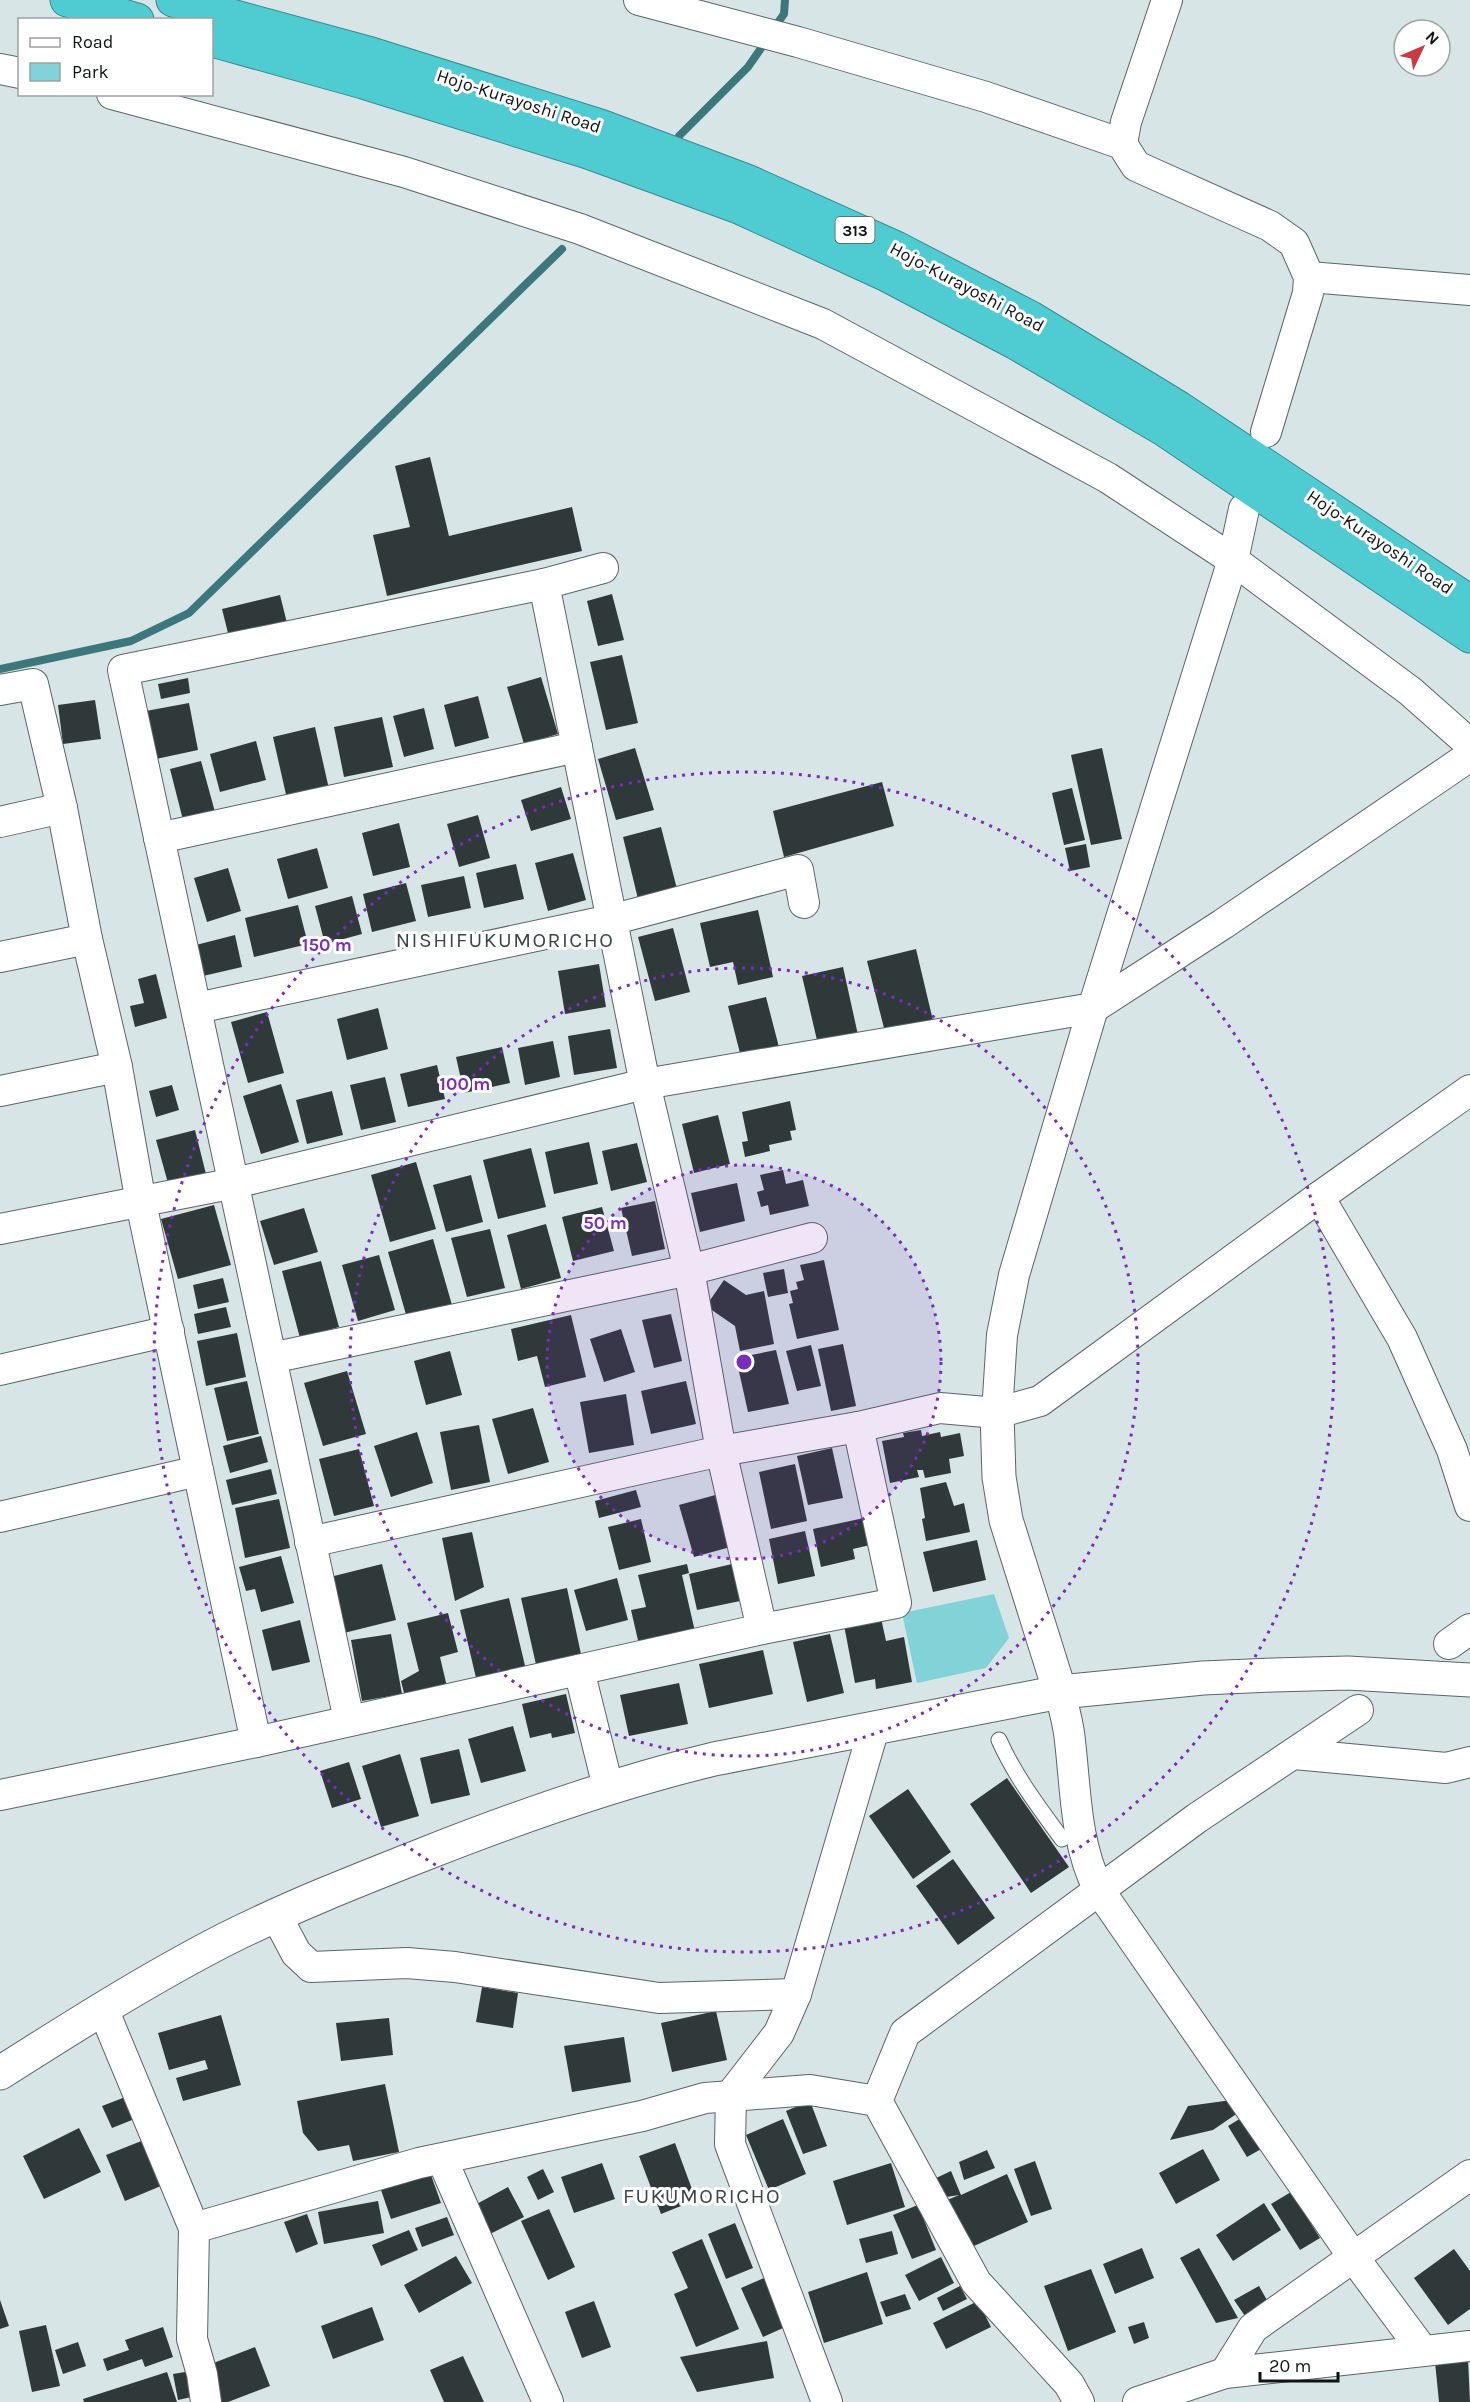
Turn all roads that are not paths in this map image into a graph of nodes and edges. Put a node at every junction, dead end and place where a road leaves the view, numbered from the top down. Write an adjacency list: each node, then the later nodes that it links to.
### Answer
1 (67, 0): 5 (highway)
2 (173, 0): 18 (highway, Hojo-Kurayoshi Road / 313)
3 (639, 0): 10 (street)
4 (1167, 0): 10 (street)
5 (130, 18)
6 (213, 40): 19 (highway, Hojo-Kurayoshi Road / 313)
7 (0, 69): 8 (street)
8 (18, 73)
9 (119, 96): 15 (street)
10 (1124, 133): 11 (street)
11 (1309, 278): 12 (street); 13 (street)
12 (1470, 290)
13 (1266, 432)
14 (1244, 509): 15 (street)
15 (1233, 560): 21 (street); 32 (street)
16 (603, 568): 17 (street)
17 (544, 584): 22 (street); 26 (street)
18 (1470, 602)
19 (1470, 636)
20 (0, 690): 24 (street)
21 (1470, 744)
22 (577, 747): 26 (street); 28 (street)
23 (1470, 756): 32 (street)
24 (62, 808): 25 (street); 29 (street)
25 (0, 822)
26 (159, 838): 31 (street)
27 (804, 903): 28 (street)
28 (611, 920): 31 (street); 34 (street)
29 (87, 939): 30 (street); 33 (street)
30 (0, 957)
31 (197, 1008): 37 (street)
32 (1093, 1008): 34 (street); 46 (street)
33 (117, 1067): 36 (street); 39 (street)
34 (645, 1084): 37 (street); 42 (street)
35 (1470, 1090): 38 (street)
36 (0, 1091)
37 (235, 1183): 39 (street); 44 (street)
38 (1319, 1197): 46 (street); 50 (street)
39 (141, 1203): 40 (street); 43 (street)
40 (0, 1229)
41 (812, 1238): 42 (street)
42 (689, 1270): 44 (street); 48 (street)
43 (169, 1331): 45 (street); 49 (street)
44 (271, 1358): 52 (street)
45 (0, 1370)
46 (997, 1413): 47 (street); 56 (street)
47 (858, 1427): 48 (street); 53 (street)
48 (721, 1451): 52 (street); 53 (street)
49 (198, 1471): 51 (street); 61 (street)
50 (1470, 1506)
51 (0, 1517)
52 (310, 1542): 58 (street)
53 (762, 1629): 54 (street)
54 (579, 1670): 58 (street); 64 (street)
55 (1470, 1680): 56 (street)
56 (1060, 1692): 59 (street); 67 (street)
57 (1358, 1710): 62 (street)
58 (349, 1720): 61 (street)
59 (874, 1728): 64 (street); 69 (street)
60 (999, 1740): 66 (lane)
61 (256, 1742): 65 (street)
62 (1294, 1754): 63 (street); 67 (street)
63 (1470, 1762)
64 (608, 1787): 68 (street)
65 (0, 1795)
66 (1062, 1839)
67 (1099, 1890): 73 (street); 77 (street)
68 (276, 1915): 69 (street); 70 (street)
69 (796, 1994): 72 (street)
70 (103, 2009): 71 (street); 76 (street)
71 (0, 2073)
72 (732, 2095): 73 (street); 74 (street); 83 (street)
73 (876, 2101): 84 (street)
74 (442, 2159): 76 (street); 82 (street)
75 (1470, 2175): 77 (street)
76 (194, 2228): 81 (street)
77 (1354, 2258): 79 (street); 80 (street)
78 (1470, 2346): 79 (street)
79 (1423, 2351): 80 (street)
80 (1225, 2373): 85 (street)
81 (206, 2402)
82 (548, 2402)
83 (826, 2402)
84 (1078, 2402)
85 (1138, 2402)

